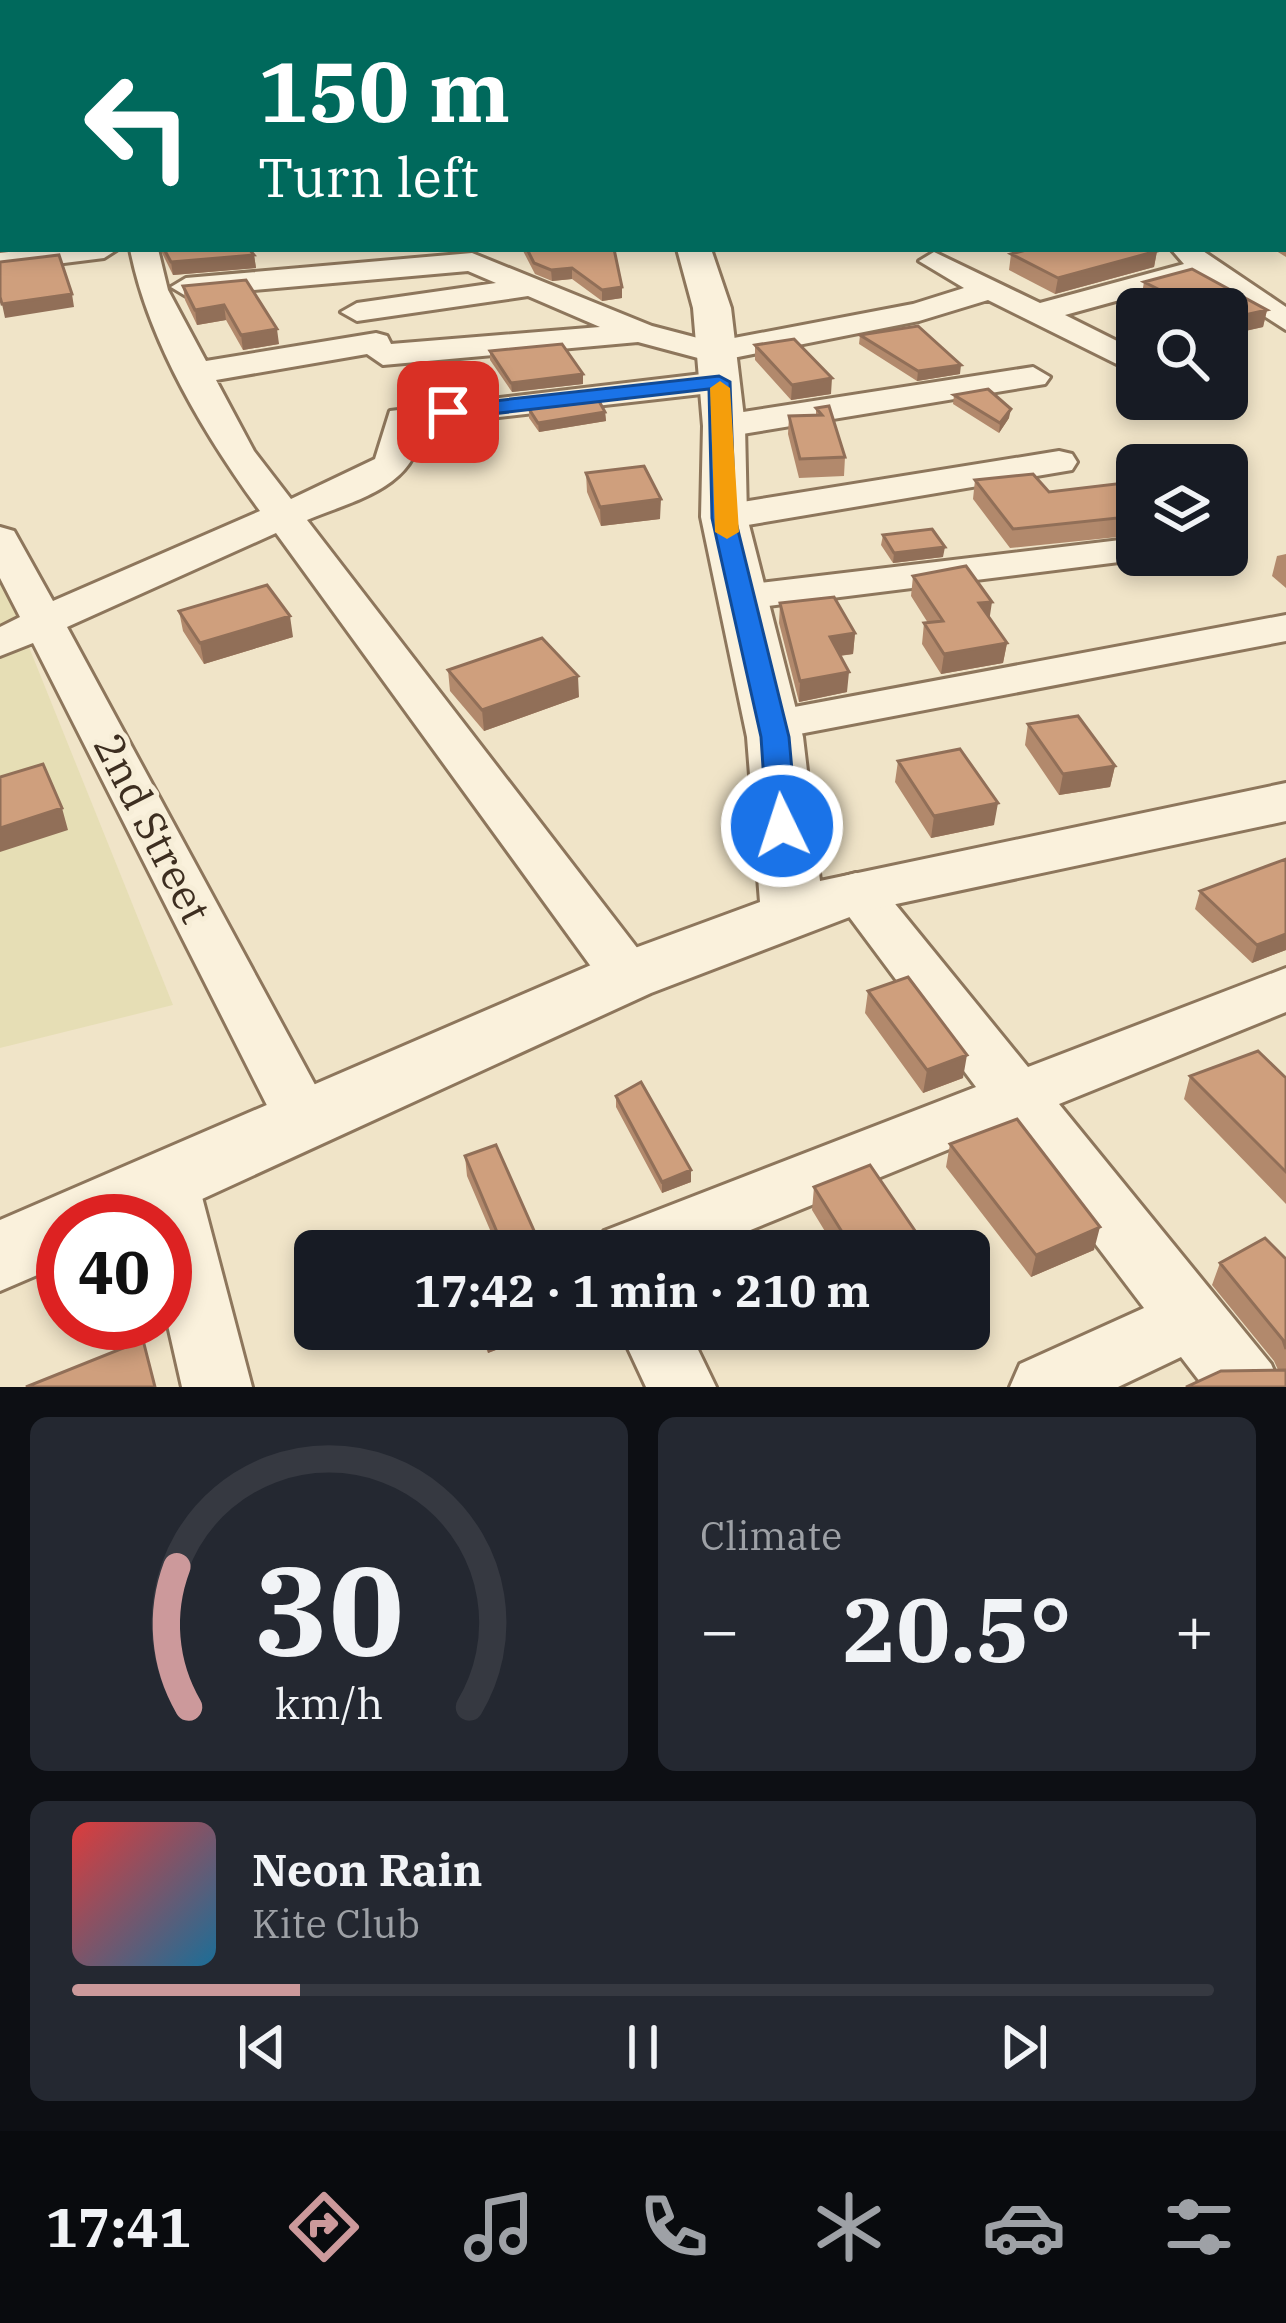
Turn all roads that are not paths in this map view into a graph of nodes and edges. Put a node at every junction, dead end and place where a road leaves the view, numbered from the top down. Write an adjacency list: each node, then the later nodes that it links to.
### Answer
1 (80, 252): 6 (street)
2 (695, 252): 19 (street)
3 (971, 252): 10 (street)
4 (486, 258): 7 (street); 9 (street)
5 (1194, 258): 12 (street); 13 (street)
6 (0, 262)
7 (317, 266): 8 (street); 11 (street)
8 (148, 270): 17 (street)
9 (525, 288): 11 (street); 14 (street)
10 (986, 291): 12 (street); 19 (street)
11 (357, 312): 15 (street)
12 (1034, 314): 16 (street)
13 (1286, 321)
14 (641, 333): 15 (street); 19 (street)
15 (380, 349): 17 (street); 20 (street)
16 (1116, 354)
17 (195, 373): 22 (street)
18 (1033, 377): 19 (street)
19 (719, 387): 20 (street); 23 (street)
20 (402, 418): 22 (street)
21 (1059, 462): 23 (street)
22 (281, 518): 27 (street); 33 (street)
23 (724, 518): 26 (street)
24 (0, 539): 27 (street, 2nd Street)
25 (1116, 553): 26 (street)
26 (743, 597): 30 (street)
27 (44, 617): 29 (street); 36 (street, 2nd Street)
28 (1286, 628): 30 (street)
29 (0, 643)
30 (772, 725): 32 (street)
31 (1286, 802): 32 (street)
32 (824, 900): 33 (street); 35 (street)
33 (628, 976): 36 (street)
34 (1286, 988): 35 (street)
35 (1015, 1093): 39 (street); 42 (street)
36 (303, 1118): 37 (street)
37 (166, 1178): 38 (street); 44 (street)
38 (133, 1194)
39 (679, 1230)
40 (36, 1240): 41 (street)
41 (0, 1257)
42 (1192, 1318): 46 (street); 47 (street)
43 (664, 1350): 45 (street)
44 (217, 1387)
45 (682, 1387)
46 (1045, 1387)
47 (1246, 1387)

